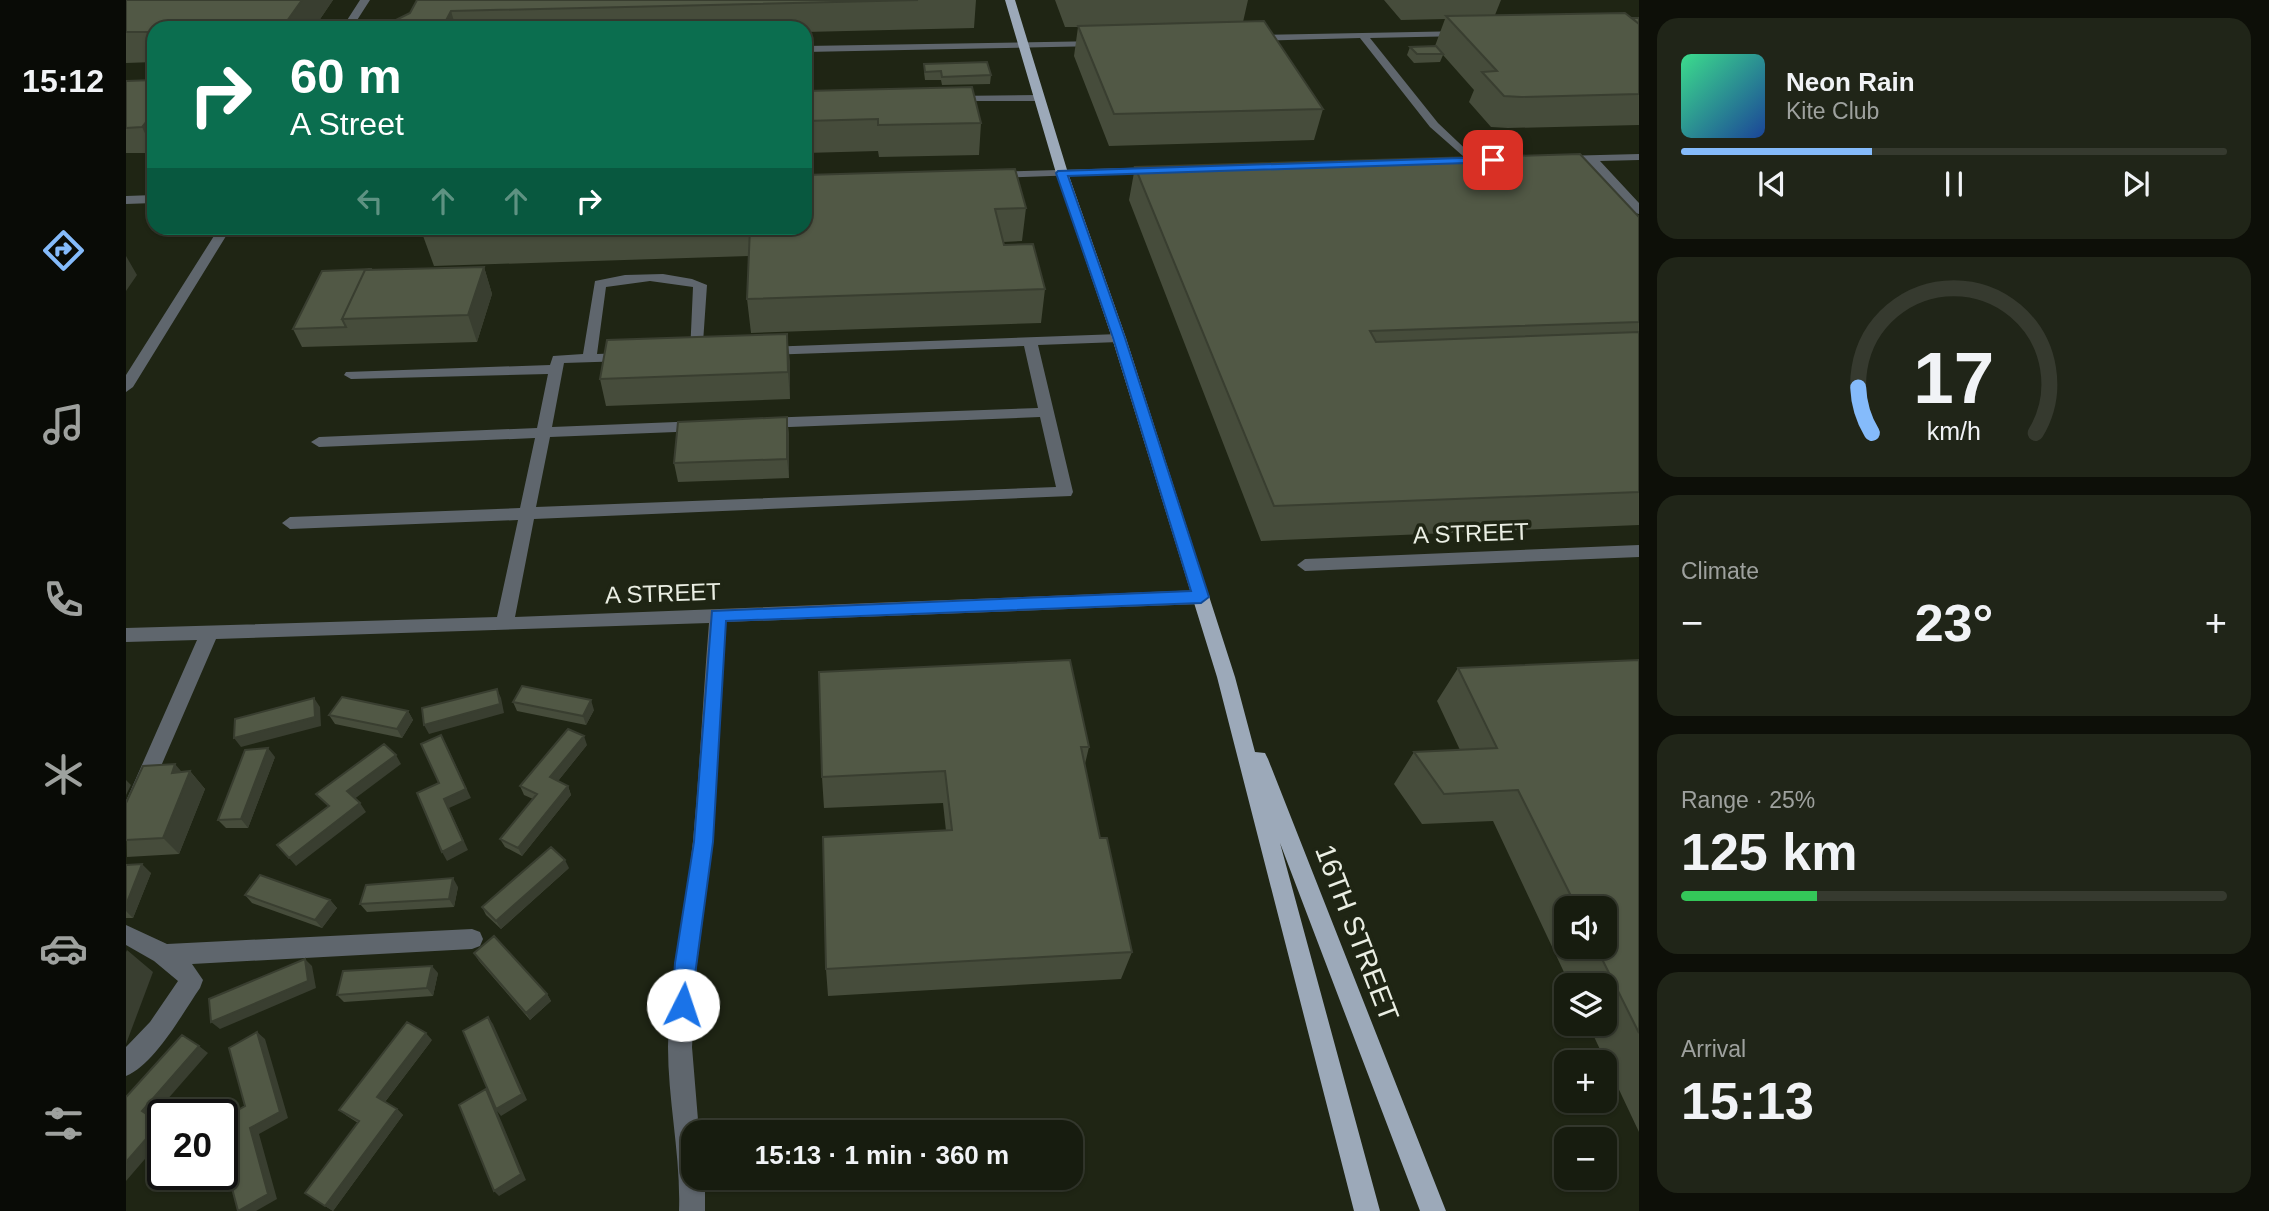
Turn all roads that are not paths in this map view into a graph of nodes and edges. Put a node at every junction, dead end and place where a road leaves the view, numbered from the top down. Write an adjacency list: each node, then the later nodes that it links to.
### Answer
1 (365, 0): 3 (street)
2 (1010, 0): 8 (main road, 16TH STREET)
3 (352, 21)
4 (1473, 33): 5 (street)
5 (1362, 35): 6 (street); 15 (street)
6 (1247, 38)
7 (1110, 43): 8 (street)
8 (1025, 45): 9 (street); 10 (main road, 16TH STREET)
9 (812, 49)
10 (1038, 98): 11 (street); 17 (main road, 16TH STREET)
11 (942, 99)
12 (1639, 157): 13 (street)
13 (1590, 158): 14 (street); 21 (street)
14 (1548, 159)
15 (1458, 161)
16 (1168, 170): 17 (street)
17 (1062, 173): 18 (street); 23 (main road, 16TH STREET)
18 (981, 175)
19 (147, 199): 20 (street)
20 (126, 200)
21 (1639, 210)
22 (221, 235): 31 (street)
23 (1119, 338): 24 (street); 41 (main road, 16TH STREET)
24 (1030, 341): 25 (street); 32 (street)
25 (753, 352)
26 (697, 354): 28 (street)
27 (643, 356): 28 (street)
28 (589, 358): 29 (street)
29 (556, 369): 30 (street); 35 (street)
30 (351, 375)
31 (126, 387)
32 (1048, 412): 33 (street); 37 (street)
33 (747, 424)
34 (720, 425): 35 (street)
35 (543, 432): 36 (street); 37 (street)
36 (319, 442)
37 (526, 515): 38 (street); 43 (street)
38 (290, 523)
39 (1639, 551): 40 (street, A STREET)
40 (1305, 565)
41 (1201, 597): 42 (street, A STREET); 46 (main road, 16TH STREET)
42 (718, 616): 43 (street, A STREET); 52 (street)
43 (505, 624): 44 (street, A STREET)
44 (209, 634): 45 (street, A STREET); 47 (street)
45 (126, 635)
46 (1226, 677): 53 (main road, 16TH STREET); 54 (main road, 16TH STREET)
47 (126, 824)
48 (126, 935): 50 (street)
49 (472, 939): 50 (street)
50 (164, 955): 51 (street)
51 (126, 1064)
52 (692, 1211)
53 (1367, 1211)
54 (1433, 1211)

